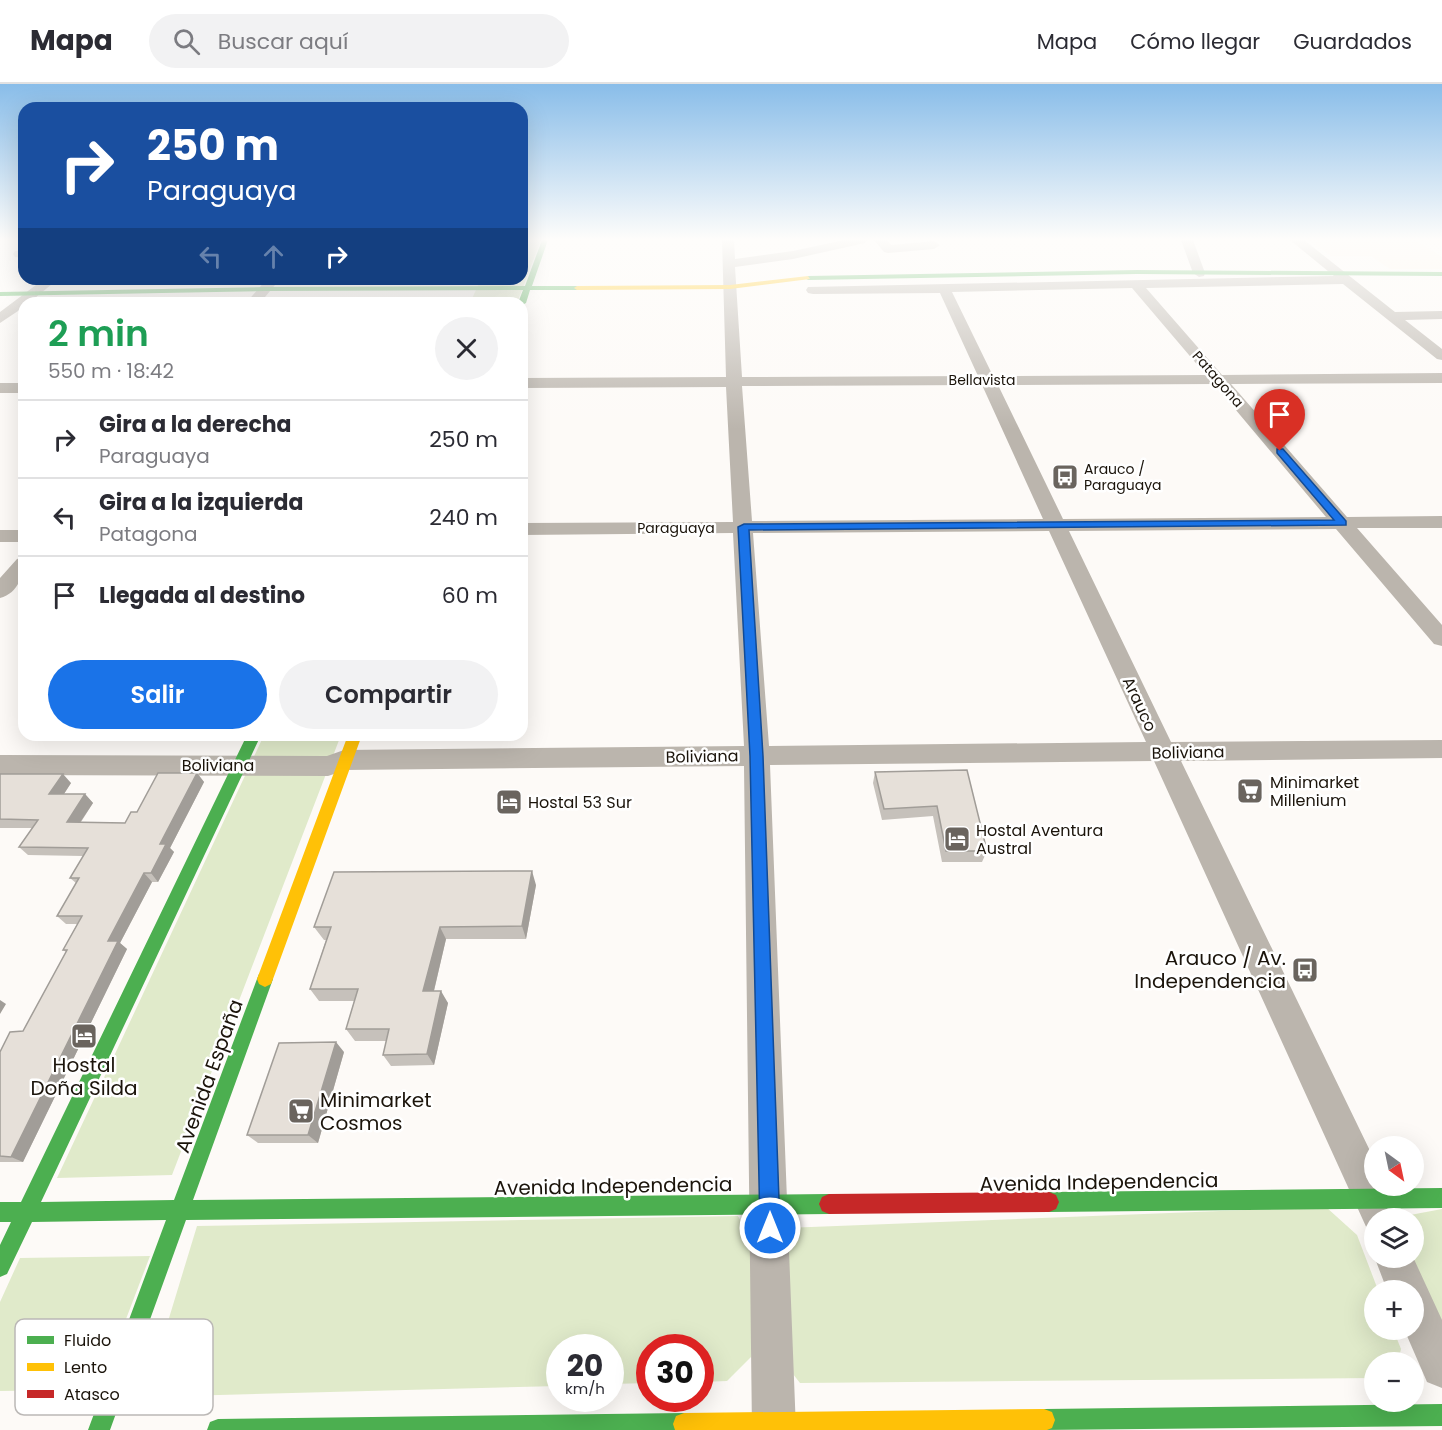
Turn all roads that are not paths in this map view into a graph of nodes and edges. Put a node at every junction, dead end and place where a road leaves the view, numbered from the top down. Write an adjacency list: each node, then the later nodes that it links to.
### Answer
1 (731, 303): 13 (street)
2 (951, 303): 12 (street, Arauco)
3 (1152, 303): 11 (street, Patagona)
4 (1373, 303): 7 (street)
5 (18, 305): 8 (street)
6 (1442, 315): 7 (street)
7 (1390, 316): 9 (street)
8 (0, 319)
9 (1442, 356)
10 (1442, 378): 11 (street, Bellavista)
11 (1218, 379): 12 (street, Bellavista); 18 (street, Patagona)
12 (987, 380): 13 (street, Bellavista); 19 (street, Arauco)
13 (734, 382): 14 (street, Bellavista); 20 (street)
14 (528, 383)
15 (0, 388): 16 (street)
16 (18, 388)
17 (1442, 522): 18 (street, Paraguaya)
18 (1342, 523): 19 (street, Paraguaya); 26 (street, Patagona)
19 (1056, 525): 20 (street, Paraguaya); 30 (street, Arauco)
20 (744, 527): 21 (street, Paraguaya); 31 (street)
21 (528, 529)
22 (0, 536): 23 (street)
23 (18, 536)
24 (18, 570): 25 (street)
25 (0, 591)
26 (1442, 639)
27 (251, 741): 34 (main road)
28 (353, 741): 32 (main road, Avenida España)
29 (1442, 750): 30 (street, Boliviana)
30 (1163, 752): 31 (street, Boliviana); 37 (street, Arauco)
31 (757, 756): 32 (street, Boliviana); 36 (street)
32 (345, 760): 34 (street, Boliviana); 38 (main road, Avenida España)
33 (0, 765): 34 (street, Boliviana)
34 (240, 765): 40 (main road)
35 (1442, 1198): 37 (main road, Avenida Independencia)
36 (770, 1204): 37 (main road, Avenida Independencia); 38 (main road, Avenida Independencia); 47 (street)
37 (1377, 1208)
38 (180, 1210): 40 (main road, Avenida Independencia); 42 (main road, Avenida España)
39 (0, 1212): 40 (main road, Avenida Independencia)
40 (26, 1212): 41 (main road)
41 (0, 1267)
42 (140, 1319)
43 (1424, 1327): 44 (street)
44 (1442, 1367)
45 (105, 1415): 48 (main road, Avenida España)
46 (1442, 1415): 47 (main road)
47 (774, 1427): 49 (main road)
48 (99, 1430)
49 (218, 1430)

